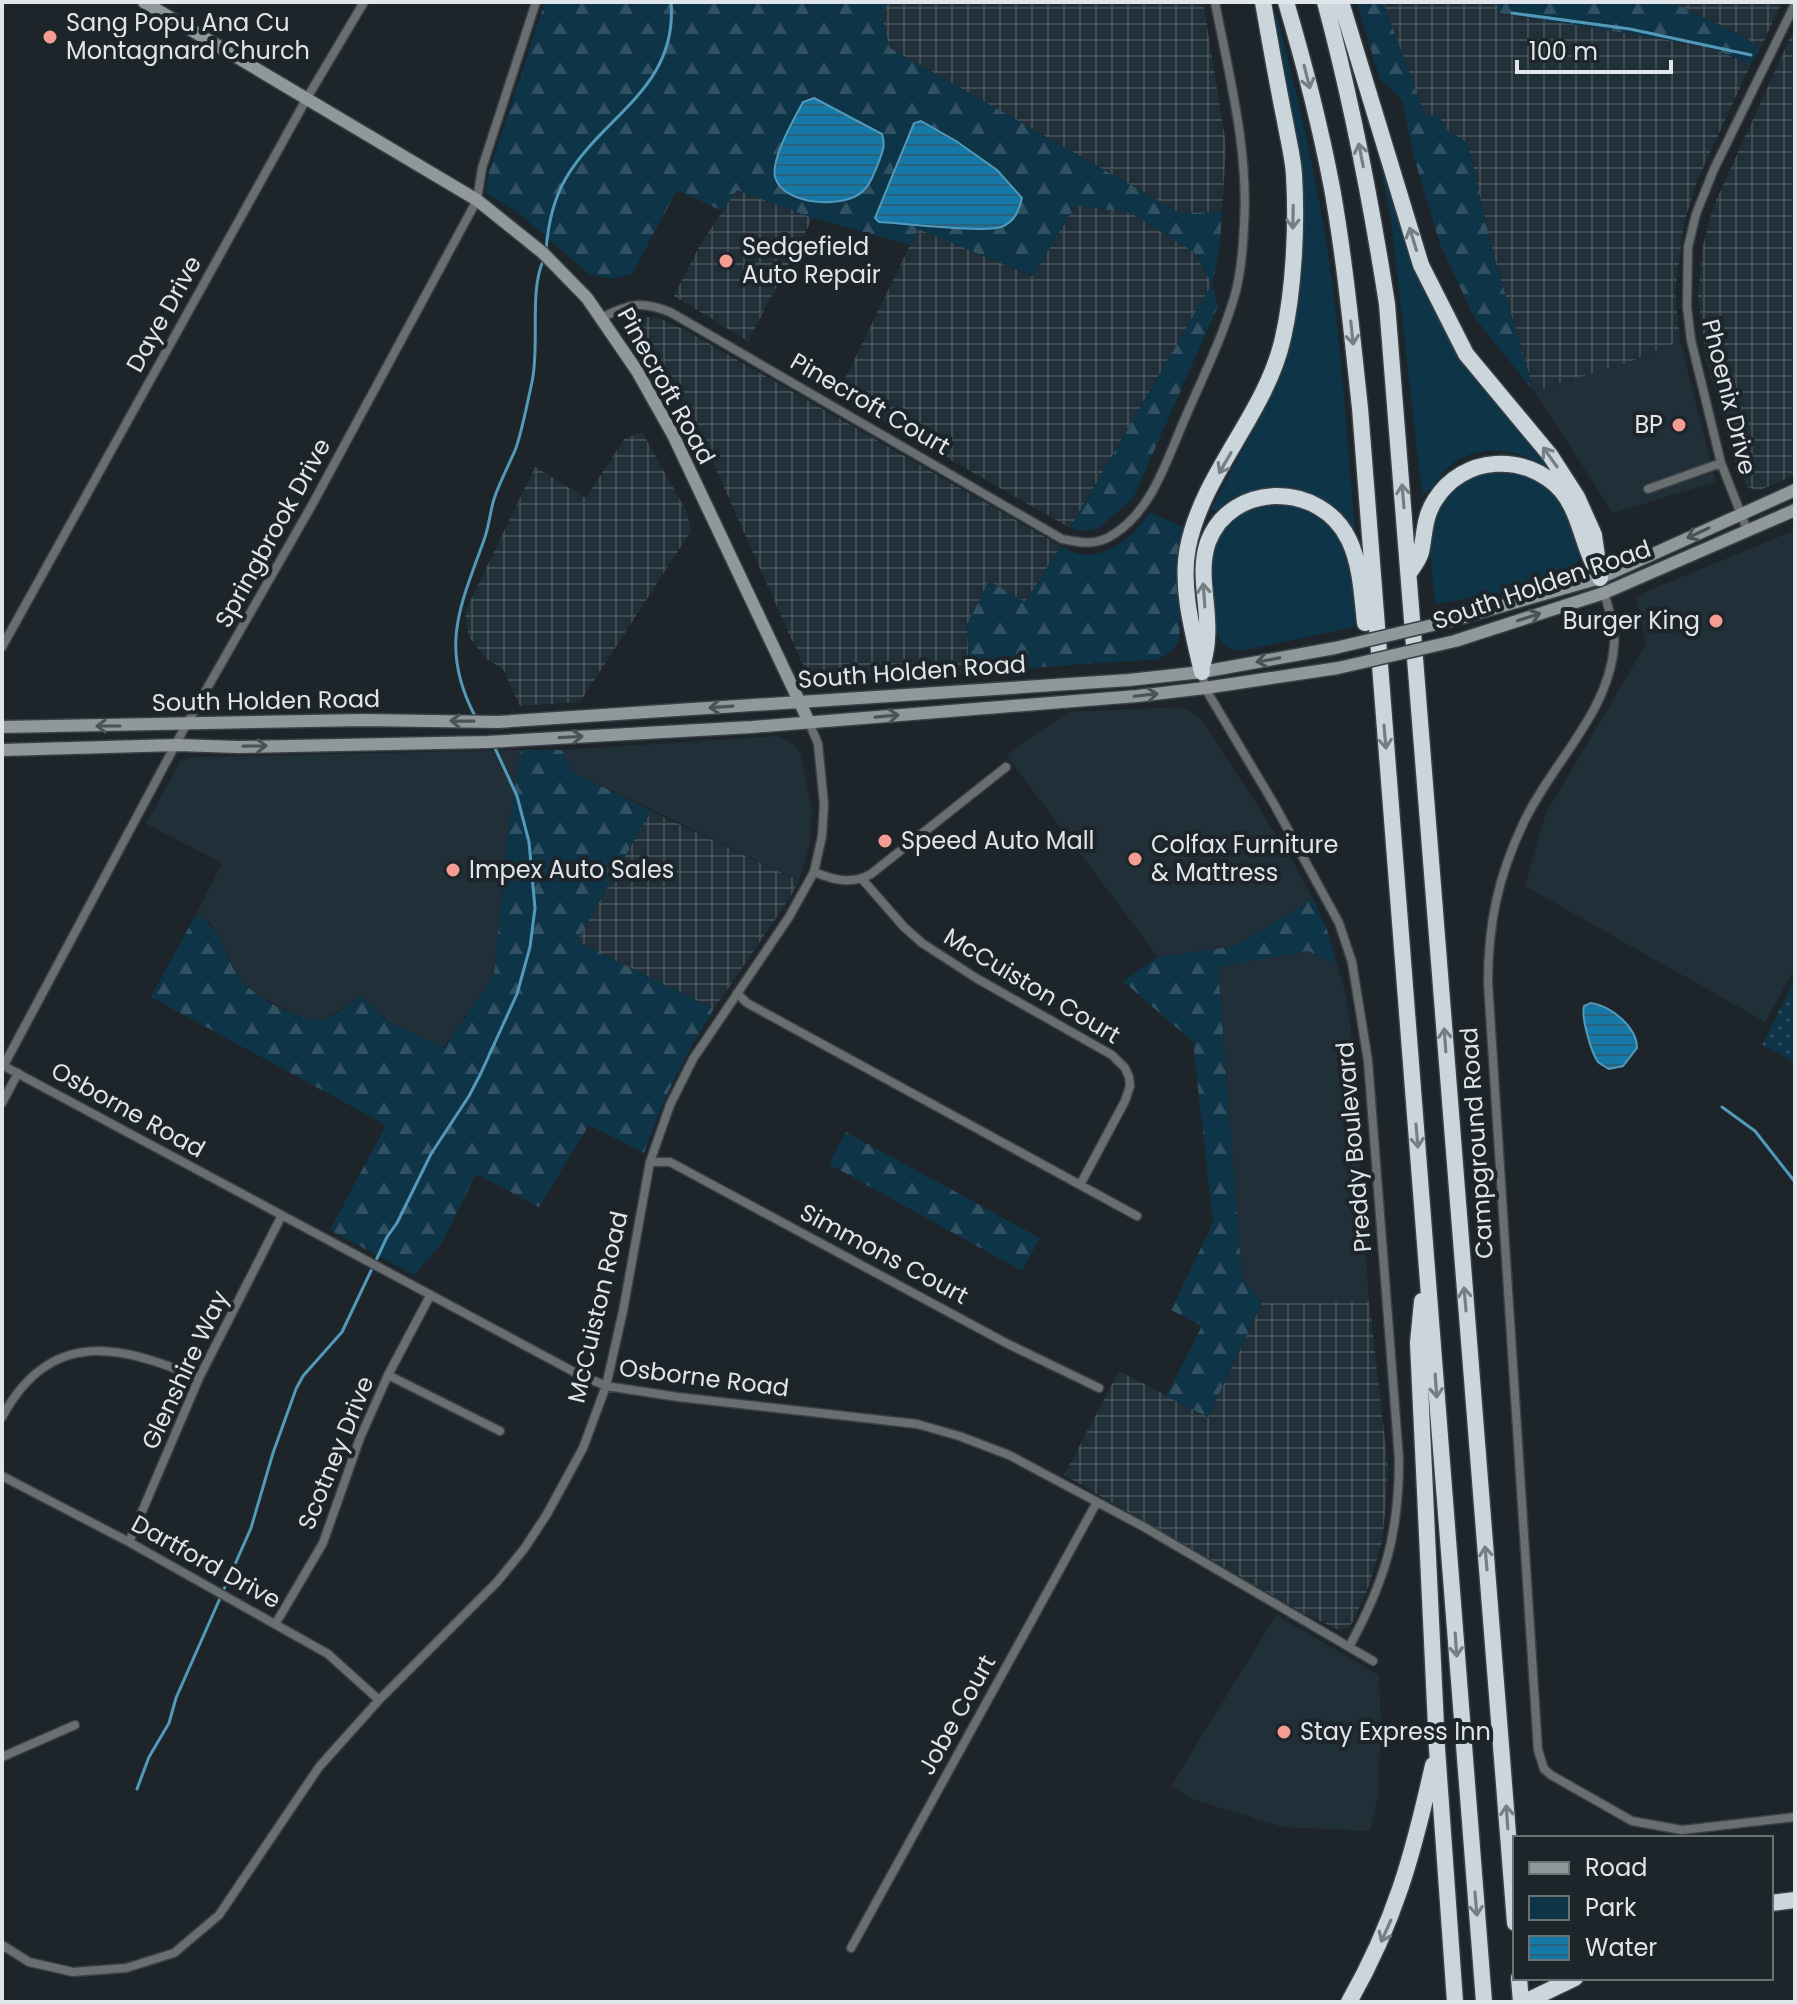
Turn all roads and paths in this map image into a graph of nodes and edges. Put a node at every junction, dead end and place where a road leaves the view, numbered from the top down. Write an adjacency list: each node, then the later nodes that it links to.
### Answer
1 (144, 2): 10 (main road, Pinecroft Road)
2 (364, 2): 10 (street, Daye Drive)
3 (536, 2): 11 (street, Springbrook Drive)
4 (1215, 2): 12 (street, Pinecroft Court)
5 (1263, 2): 23 (highway, one-way to 23)
6 (1286, 2): 22 (highway, one-way to 22)
7 (1325, 2): 19 (highway, one-way to 7)
8 (1341, 2): 20 (highway, one-way to 8)
9 (1795, 4): 13 (street, Phoenix Drive)
10 (307, 98): 11 (main road, Pinecroft Road); 21 (street, Daye Drive)
11 (477, 200): 12 (main road, Pinecroft Road); 26 (street, Springbrook Drive)
12 (603, 317): 24 (main road, Pinecroft Road)
13 (1721, 463): 14 (street); 17 (street, Phoenix Drive)
14 (1648, 489)
15 (1795, 490): 17 (main road, South Holden Road)
16 (1795, 510): 18 (main road, South Holden Road)
17 (1740, 513): 18 (street, Phoenix Drive); 20 (main road, South Holden Road, one-way to 20)
18 (1748, 532): 20 (main road, South Holden Road)
19 (1409, 573): 20 (highway); 60 (highway, one-way to 19)
20 (1602, 586): 23 (main road, South Holden Road, one-way to 23, bridge); 23 (main road, South Holden Road, one-way to 20, bridge); 59 (street, Campground Road)
21 (2, 647)
22 (1378, 660): 23 (highway, one-way to 22); 41 (highway, one-way to 41)
23 (1203, 680): 24 (main road, South Holden Road); 25 (main road, South Holden Road, one-way to 23); 53 (street, Preddy Boulevard)
24 (799, 702): 25 (main road, Pinecroft Road); 26 (main road, South Holden Road, one-way to 26)
25 (809, 722): 28 (main road, South Holden Road, one-way to 25); 31 (street, McCuiston Road)
26 (186, 725): 27 (main road, South Holden Road, one-way to 27); 28 (street, Springbrook Drive)
27 (2, 727)
28 (177, 745): 29 (main road, South Holden Road); 34 (street, Springbrook Drive)
29 (2, 750)
30 (1006, 767): 32 (street)
31 (814, 872): 32 (street); 33 (street, McCuiston Road)
32 (862, 879): 38 (street, McCuiston Court)
33 (737, 993): 37 (street, McCuiston Road); 38 (street)
34 (3, 1065): 35 (street, Osborne Road)
35 (18, 1073): 36 (street); 40 (street, Osborne Road)
36 (2, 1103)
37 (650, 1162): 45 (street, McCuiston Road); 46 (street, Simmons Court)
38 (1080, 1185): 39 (street)
39 (1137, 1216)
40 (281, 1217): 42 (street, Osborne Road); 44 (street, Glenshire Way)
41 (1426, 1252): 57 (highway); 69 (highway, one-way to 69)
42 (430, 1296): 43 (street, Scotney Drive); 45 (street, Osborne Road)
43 (388, 1375): 48 (street); 52 (street, Scotney Drive)
44 (199, 1378): 47 (street); 51 (street, Glenshire Way)
45 (606, 1386): 50 (street, Osborne Road); 55 (street, McCuiston Road)
46 (1099, 1388)
47 (2, 1417)
48 (500, 1431)
49 (2, 1476): 51 (street, Dartford Drive)
50 (1097, 1502): 53 (street, Osborne Road); 64 (street, Jobe Court)
51 (129, 1542): 52 (street, Dartford Drive)
52 (276, 1623): 55 (street, Dartford Drive)
53 (1349, 1647): 54 (street, Osborne Road)
54 (1373, 1661)
55 (379, 1700): 63 (street, McCuiston Road)
56 (75, 1725): 58 (street)
57 (1437, 1748): 67 (highway, one-way to 67); 68 (highway)
58 (2, 1757)
59 (1795, 1817)
60 (1513, 1898)
61 (1795, 1900): 62 (highway)
62 (1773, 1903)
63 (2, 1945)
64 (851, 1948)
65 (1519, 1980): 70 (highway)
66 (1571, 1980): 70 (highway)
67 (1349, 2002)
68 (1455, 2002)
69 (1484, 2002)
70 (1523, 2002)

